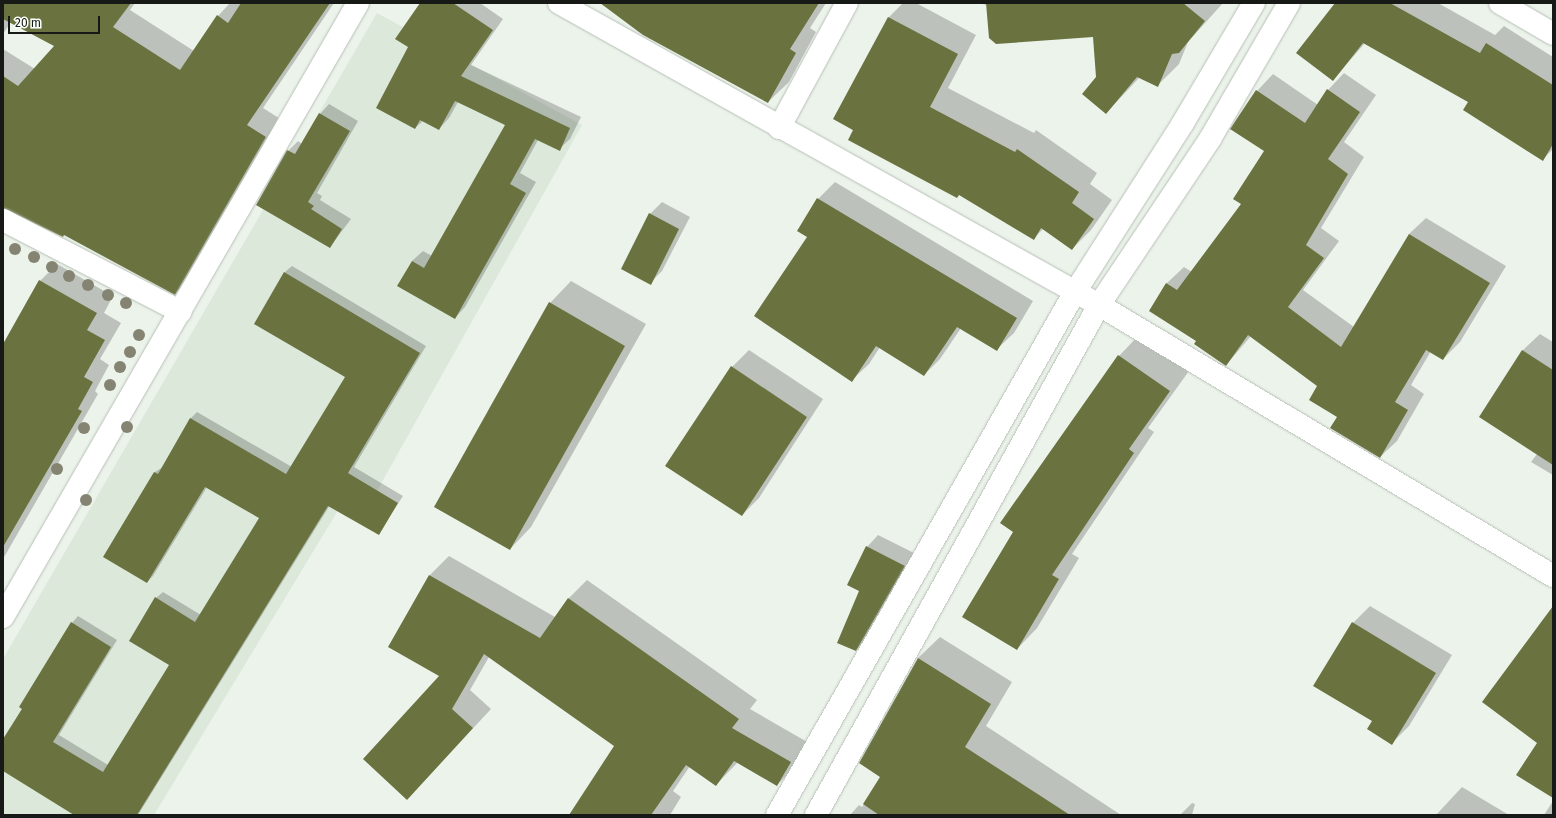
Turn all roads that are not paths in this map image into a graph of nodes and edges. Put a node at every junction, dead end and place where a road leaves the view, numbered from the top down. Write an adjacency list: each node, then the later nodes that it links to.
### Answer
1 (358, 3): 12 (street)
2 (559, 3): 8 (street)
3 (847, 3): 8 (street)
4 (1254, 3): 10 (street)
5 (1289, 3): 11 (street)
6 (1500, 3): 7 (street)
7 (1553, 34)
8 (780, 128): 10 (street)
9 (3, 220): 12 (street)
10 (1075, 292): 11 (street); 15 (street)
11 (1099, 305): 13 (street); 16 (street)
12 (181, 312): 14 (street)
13 (1553, 576)
14 (3, 617)
15 (777, 815)
16 (816, 815)

